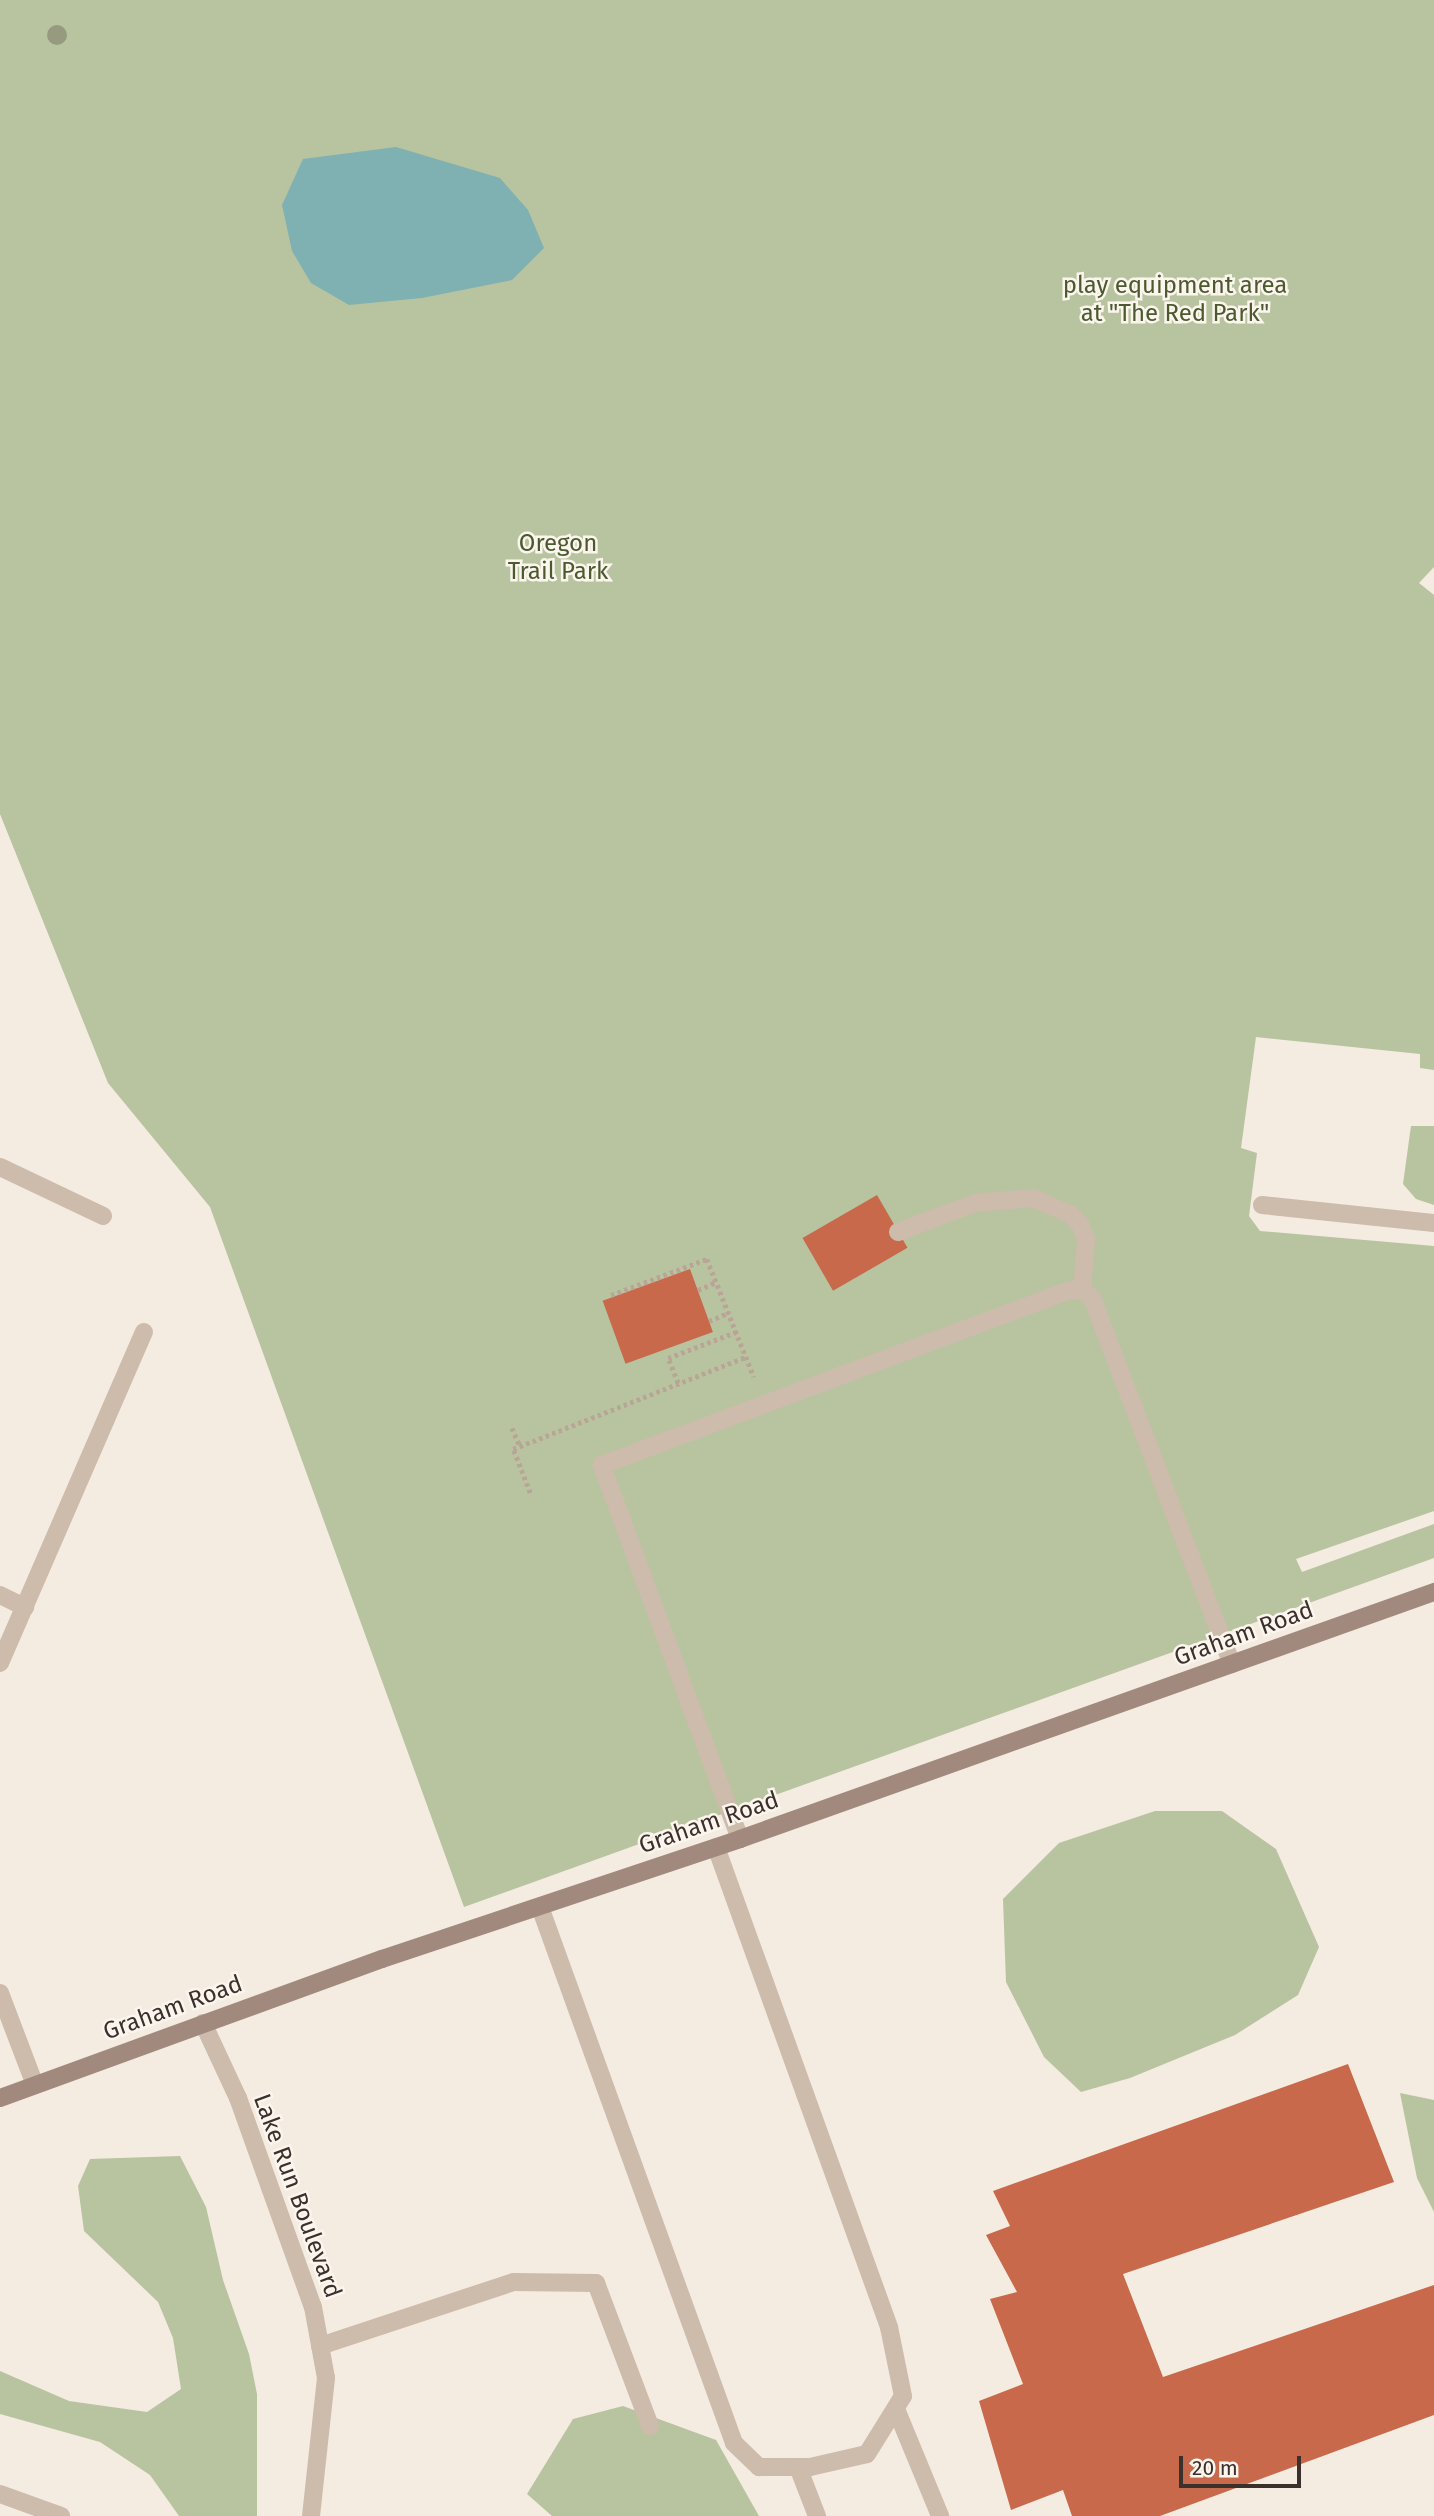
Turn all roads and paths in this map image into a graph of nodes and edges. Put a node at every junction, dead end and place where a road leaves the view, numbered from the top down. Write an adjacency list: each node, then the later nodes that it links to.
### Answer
1 (0, 1167): 3 (street)
2 (1262, 1205): 4 (street)
3 (103, 1216)
4 (1434, 1223)
5 (898, 1232): 8 (street)
6 (716, 1282): 7 (path); 9 (path); 10 (path)
7 (698, 1290)
8 (1082, 1290): 16 (street); 24 (street)
9 (611, 1295)
10 (728, 1313): 11 (path); 13 (path)
11 (709, 1321)
12 (145, 1332): 22 (street)
13 (736, 1332): 14 (path); 15 (path)
14 (746, 1357): 15 (path); 16 (path)
15 (678, 1382): 18 (path)
16 (764, 1404): 25 (street)
17 (512, 1428): 18 (path)
18 (520, 1446): 19 (path)
19 (530, 1493)
20 (1434, 1592): 24 (main road, Graham Road)
21 (0, 1595): 22 (street)
22 (24, 1607): 23 (street)
23 (0, 1663)
24 (1232, 1664): 25 (main road, Graham Road)
25 (740, 1839): 26 (main road, Graham Road)
26 (716, 1847): 27 (main road, Graham Road); 33 (street)
27 (540, 1907): 29 (main road, Graham Road); 35 (street)
28 (0, 1993): 30 (street)
29 (203, 2023): 30 (main road, Graham Road); 32 (street, Lake Run Boulevard)
30 (35, 2085): 31 (main road, Graham Road)
31 (0, 2098)
32 (320, 2346): 34 (street); 38 (street, Lake Run Boulevard)
33 (896, 2409): 35 (street); 40 (street)
34 (649, 2426)
35 (798, 2467): 39 (street)
36 (0, 2494): 37 (street)
37 (61, 2516)
38 (311, 2516)
39 (817, 2516)
40 (940, 2516)

